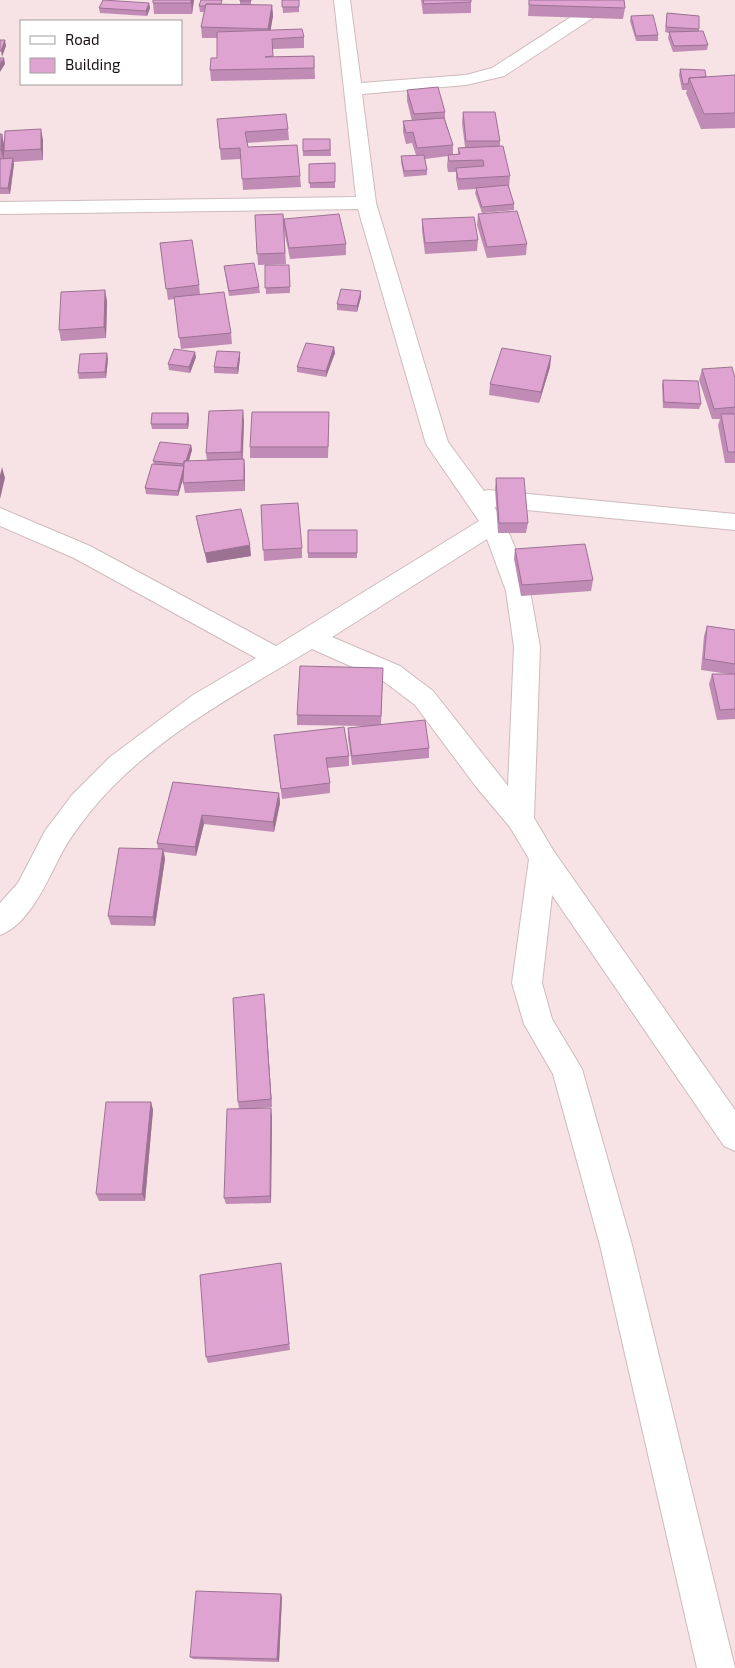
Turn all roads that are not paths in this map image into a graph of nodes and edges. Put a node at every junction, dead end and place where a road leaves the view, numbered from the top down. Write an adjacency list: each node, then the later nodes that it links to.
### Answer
1 (342, 0): 3 (street)
2 (608, 0): 3 (street)
3 (353, 89): 4 (street)
4 (366, 203): 5 (street); 6 (street)
5 (0, 208)
6 (476, 497): 8 (street); 9 (street)
7 (0, 516): 11 (street)
8 (735, 522)
9 (493, 524): 10 (street); 12 (street)
10 (311, 638): 11 (street); 12 (street)
11 (276, 658): 14 (street)
12 (520, 819): 13 (street)
13 (543, 858): 15 (street); 16 (street)
14 (0, 923)
15 (735, 1136)
16 (716, 1668)

